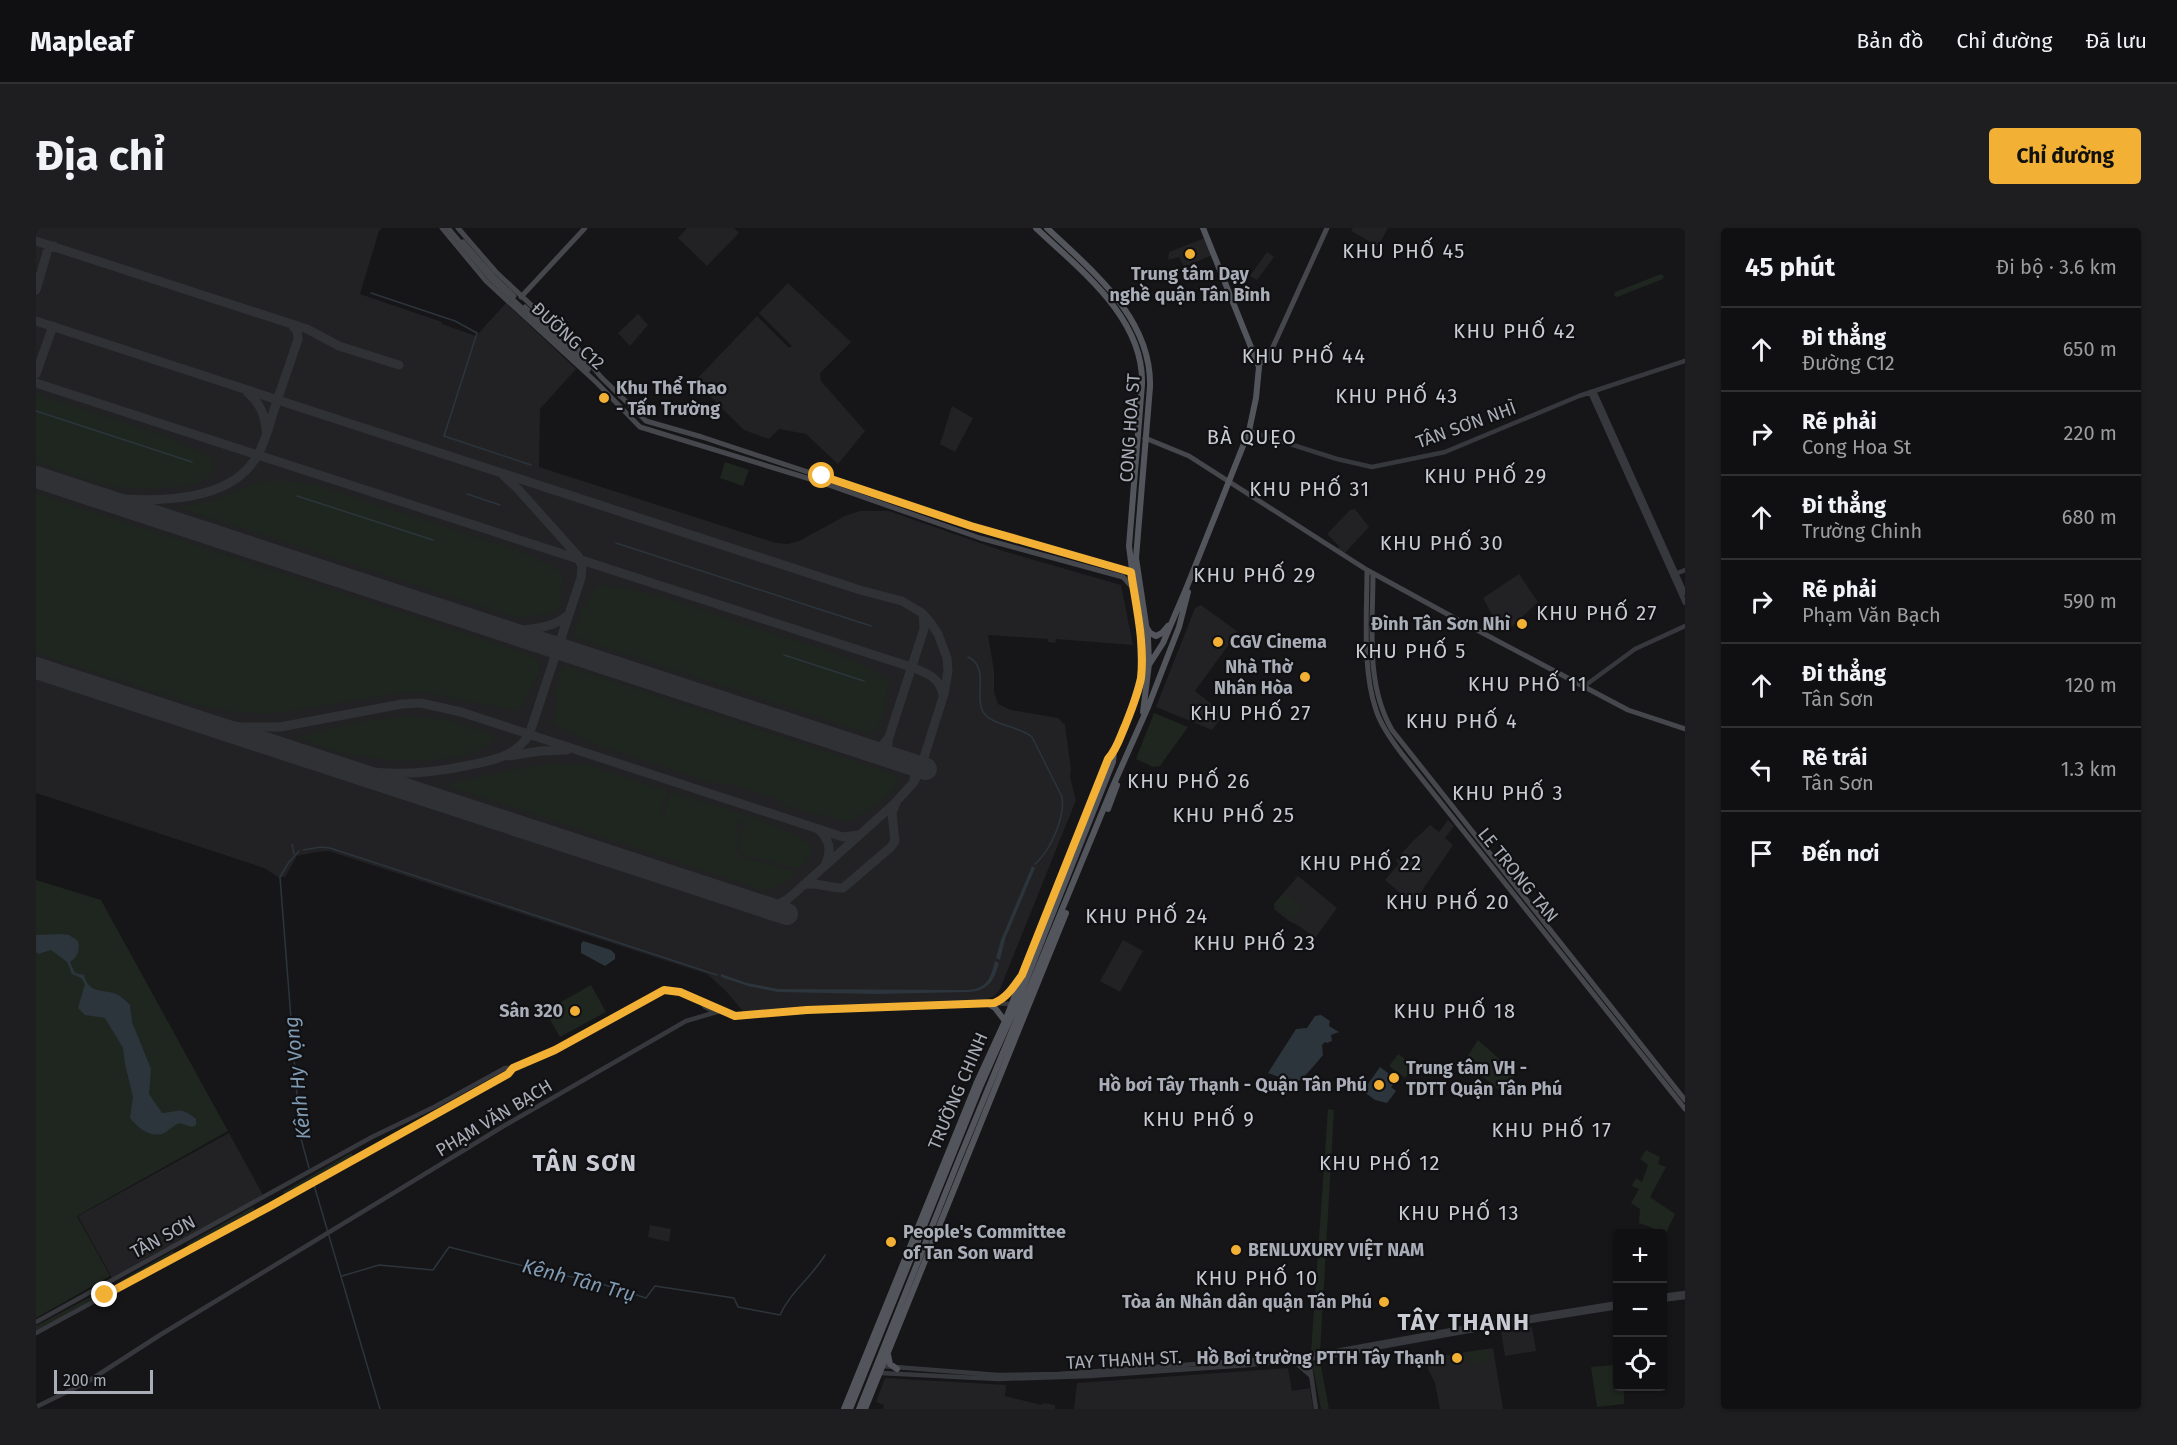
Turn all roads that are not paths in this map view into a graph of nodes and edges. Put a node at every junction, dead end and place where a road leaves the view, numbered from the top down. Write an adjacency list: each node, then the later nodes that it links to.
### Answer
1 (442, 228): 11 (main road, ĐƯỜNG C12)
2 (450, 228): 14 (main road, bridge)
3 (458, 228): 10 (main road, ĐƯỜNG C12)
4 (585, 228): 10 (main road)
5 (1036, 228): 17 (main road, CONG HOA ST)
6 (1041, 228): 17 (main road, CONG HOA ST)
7 (1047, 228): 17 (main road, CONG HOA ST)
8 (1205, 228): 13 (main road)
9 (1327, 228): 13 (main road)
10 (522, 297): 11 (main road); 14 (main road, ĐƯỜNG C12)
11 (513, 307): 14 (main road, ĐƯỜNG C12)
12 (1685, 361): 15 (street, TÂN SƠN NHÌ)
13 (1260, 364): 16 (main road, TRƯỜNG CHINH)
14 (599, 379): 22 (main road, ĐƯỜNG C12); 26 (main road, ĐƯỜNG C12)
15 (1592, 392): 16 (street, TÂN SƠN NHÌ); 25 (street)
16 (1250, 432): 18 (main road, TRƯỜNG CHINH)
17 (1142, 435): 18 (main road); 19 (main road, CONG HOA ST); 20 (main road, CONG HOA ST); 21 (main road, CONG HOA ST)
18 (1232, 483): 24 (main road); 29 (main road, TRƯỜNG CHINH); 32 (main road, TRƯỜNG CHINH)
19 (1133, 546): 20 (main road, CONG HOA ST); 21 (main road, CONG HOA ST)
20 (1130, 554): 22 (main road, CONG HOA ST)
21 (1136, 558): 31 (main road, CONG HOA ST)
22 (1131, 568): 26 (main road, CONG HOA ST); 31 (main road)
23 (1685, 570): 25 (street)
24 (1370, 572): 37 (main road); 48 (main road, LE TRONG TAN); 50 (main road, LE TRONG TAN)
25 (1674, 574): 27 (street); 28 (street)
26 (1133, 588): 34 (main road, CONG HOA ST)
27 (1685, 593)
28 (1685, 603)
29 (1171, 623): 31 (main road); 32 (main road); 33 (main road, TRƯỜNG CHINH)
30 (1685, 626): 37 (street)
31 (1146, 627): 33 (main road, CONG HOA ST)
32 (1179, 627): 38 (main road, TRƯỜNG CHINH)
33 (1149, 663): 34 (main road); 35 (main road, TRƯỜNG CHINH); 36 (main road, TRƯỜNG CHINH)
34 (1141, 664): 35 (main road, CONG HOA ST)
35 (1140, 679): 36 (main road); 40 (main road, TRƯỜNG CHINH)
36 (1148, 680): 38 (main road, TRƯỜNG CHINH)
37 (1583, 687): 39 (main road)
38 (1141, 721): 45 (main road, TRƯỜNG CHINH)
39 (1685, 729)
40 (1114, 752): 41 (main road, TRƯỜNG CHINH); 42 (main road, TRƯỜNG CHINH)
41 (1088, 825): 42 (main road); 45 (main road, TRƯỜNG CHINH)
42 (1080, 830): 43 (main road, TRƯỜNG CHINH)
43 (1022, 975): 44 (street); 45 (main road, TRƯỜNG CHINH)
44 (990, 1003): 45 (street, PHẠM VĂN BẠCH); 46 (street, PHẠM VĂN BẠCH); 47 (main road)
45 (1019, 1007): 47 (main road, TRƯỜNG CHINH); 65 (main road, TRƯỜNG CHINH)
46 (717, 1011): 49 (street, TÂN SƠN); 86 (street, PHẠM VĂN BẠCH)
47 (1006, 1023): 63 (main road, TRƯỜNG CHINH)
48 (1685, 1101)
49 (436, 1109): 51 (street, TÂN SƠN); 53 (street, TÂN SƠN)
50 (1685, 1109)
51 (362, 1143): 52 (street, TÂN SƠN); 53 (street)
52 (351, 1148): 54 (street); 55 (street, TÂN SƠN)
53 (367, 1152): 54 (street, TÂN SƠN)
54 (356, 1159): 57 (street, TÂN SƠN)
55 (274, 1191): 56 (street, TÂN SƠN); 57 (street)
56 (259, 1200): 58 (street); 59 (street, TÂN SƠN)
57 (280, 1200): 58 (street, TÂN SƠN)
58 (263, 1210): 61 (street, TÂN SƠN)
59 (187, 1239): 60 (street, TÂN SƠN); 61 (street)
60 (174, 1247): 62 (street); 64 (street, TÂN SƠN)
61 (190, 1249): 62 (street, TÂN SƠN)
62 (177, 1255): 67 (street, TÂN SƠN)
63 (903, 1272): 65 (main road); 77 (main road, TRƯỜNG CHINH)
64 (118, 1276): 66 (street, TÂN SƠN); 67 (street)
65 (915, 1277): 75 (main road, TRƯỜNG CHINH); 76 (main road, TRƯỜNG CHINH)
66 (107, 1283): 68 (street); 72 (street, TÂN SƠN)
67 (123, 1284): 68 (street, TÂN SƠN)
68 (112, 1291): 74 (street, TÂN SƠN)
69 (1685, 1295): 70 (street)
70 (1667, 1297)
71 (1613, 1306): 73 (street, TAY THANH ST.)
72 (36, 1322)
73 (1495, 1324): 78 (street, TAY THANH ST.); 79 (street, TAY THANH ST.)
74 (36, 1333)
75 (886, 1341): 76 (main road); 82 (main road, TRƯỜNG CHINH)
76 (887, 1354): 82 (main road, TRƯỜNG CHINH); 83 (main road)
77 (867, 1360): 81 (main road, TRƯỜNG CHINH); 82 (main road)
78 (1275, 1360): 80 (street, TAY THANH ST.); 84 (street, TAY THANH ST.)
79 (1309, 1360): 80 (street, TAY THANH ST.); 85 (street)
80 (1292, 1361): 85 (street)
81 (863, 1369): 82 (main road); 87 (main road, TRƯỜNG CHINH); 88 (main road, TRƯỜNG CHINH)
82 (878, 1369): 83 (street, TAY THANH ST.); 84 (street, TAY THANH ST.); 89 (main road, TRƯỜNG CHINH); 90 (main road, TRƯỜNG CHINH)
83 (897, 1369): 84 (street, TAY THANH ST.)
84 (967, 1375)
85 (1311, 1376): 91 (street)
86 (36, 1407)
87 (844, 1409)
88 (850, 1409)
89 (859, 1409)
90 (865, 1409)
91 (1316, 1409)

